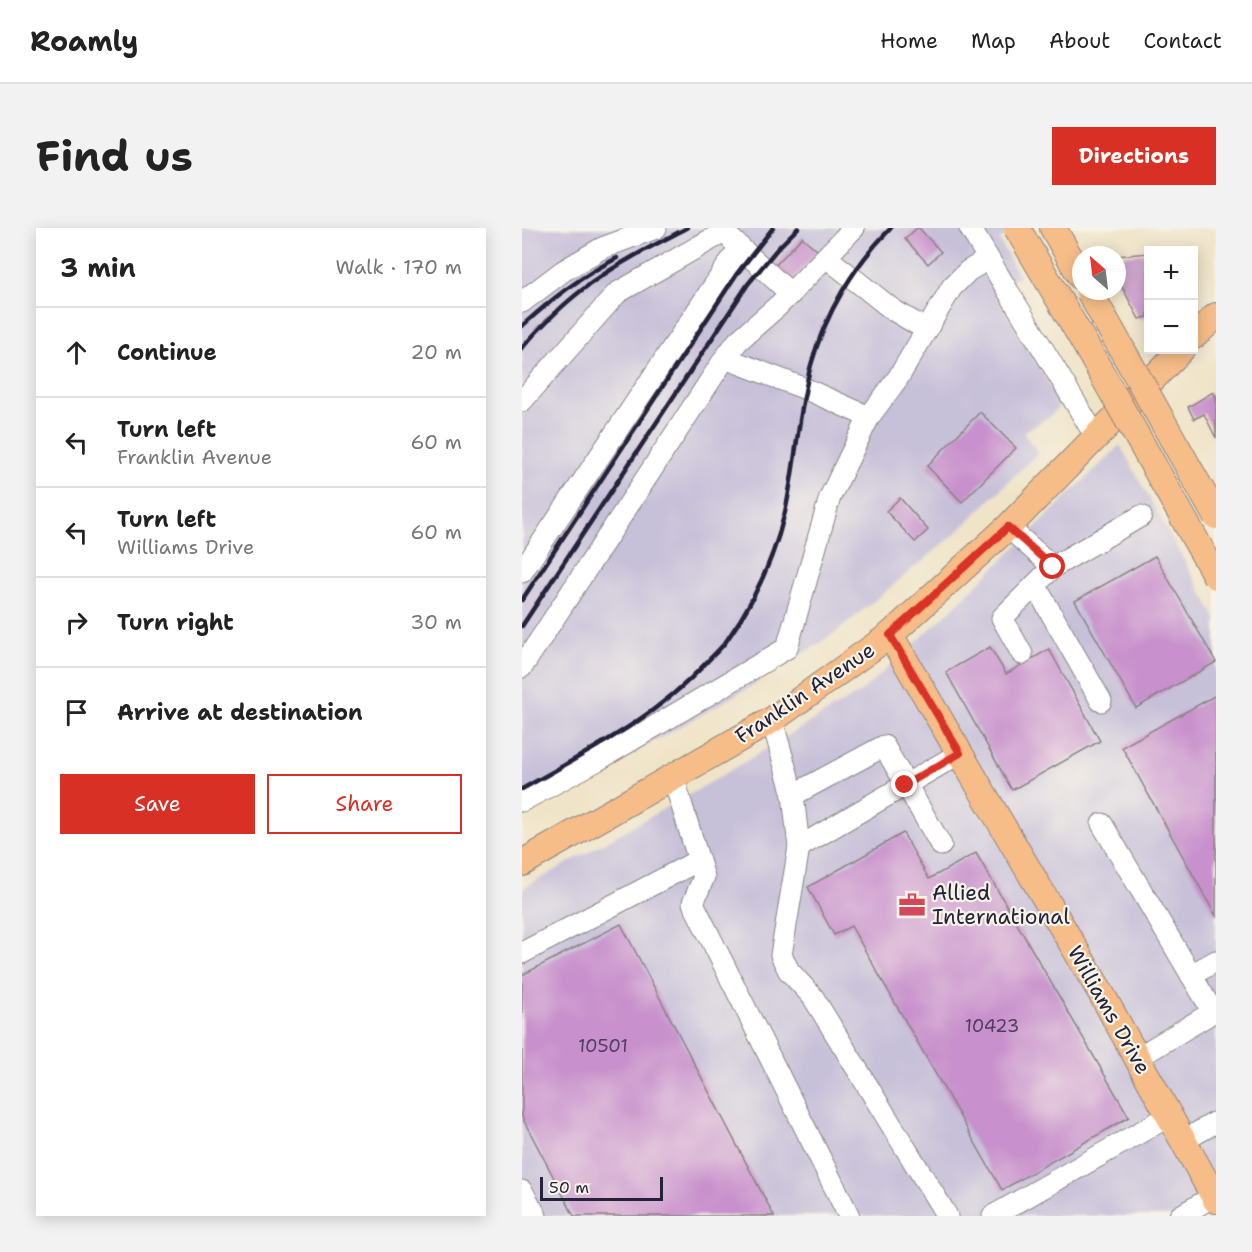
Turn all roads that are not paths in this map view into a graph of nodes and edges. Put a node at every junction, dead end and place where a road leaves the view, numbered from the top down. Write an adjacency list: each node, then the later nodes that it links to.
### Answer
1 (656, 228): 13 (lane)
2 (854, 228): 8 (lane)
3 (970, 228): 9 (lane)
4 (1017, 228): 27 (main road, bridge)
5 (1053, 228): 10 (main road)
6 (722, 230): 7 (lane); 19 (lane)
7 (740, 247): 11 (lane); 26 (lane)
8 (826, 257): 11 (lane); 15 (lane)
9 (988, 259): 15 (lane); 21 (lane)
10 (1072, 262)
11 (791, 294): 18 (lane)
12 (1094, 300): 23 (main road, bridge)
13 (522, 302)
14 (1216, 316): 16 (main road)
15 (927, 330): 20 (lane)
16 (1198, 332)
17 (1177, 354): 21 (main road, Franklin Avenue)
18 (725, 358): 20 (lane); 31 (lane)
19 (522, 401)
20 (869, 417): 38 (lane)
21 (1096, 437): 24 (main road, Franklin Avenue)
22 (1141, 516): 25 (lane)
23 (1216, 516)
24 (1008, 527): 25 (lane); 29 (main road, Franklin Avenue)
25 (1053, 567): 28 (lane)
26 (522, 572)
27 (1216, 576)
28 (1035, 585): 30 (lane); 32 (lane)
29 (890, 635): 33 (main road, Franklin Avenue); 34 (main road, Williams Drive)
30 (1022, 654)
31 (522, 667)
32 (1101, 701)
33 (772, 720): 35 (main road, Franklin Avenue); 37 (lane)
34 (960, 753): 36 (lane); 48 (main road, Williams Drive)
35 (673, 777): 42 (lane); 43 (main road, Franklin Avenue)
36 (905, 785): 37 (lane); 40 (lane); 41 (lane)
37 (793, 795): 41 (lane)
38 (522, 801)
39 (1102, 824): 46 (lane)
40 (941, 845)
41 (799, 847): 56 (lane)
42 (699, 860): 44 (lane); 55 (lane)
43 (522, 863)
44 (522, 953)
45 (1216, 961): 46 (lane)
46 (1191, 975): 47 (lane)
47 (1214, 1011): 48 (lane)
48 (1137, 1058): 49 (main road, Williams Drive)
49 (1169, 1116): 51 (main road, Williams Drive); 57 (lane)
50 (1216, 1122): 51 (lane)
51 (1183, 1141): 53 (main road, Williams Drive)
52 (522, 1191): 54 (lane)
53 (1215, 1198): 58 (lane)
54 (536, 1216)
55 (849, 1216)
56 (947, 1216)
57 (993, 1216)
58 (1180, 1216)

